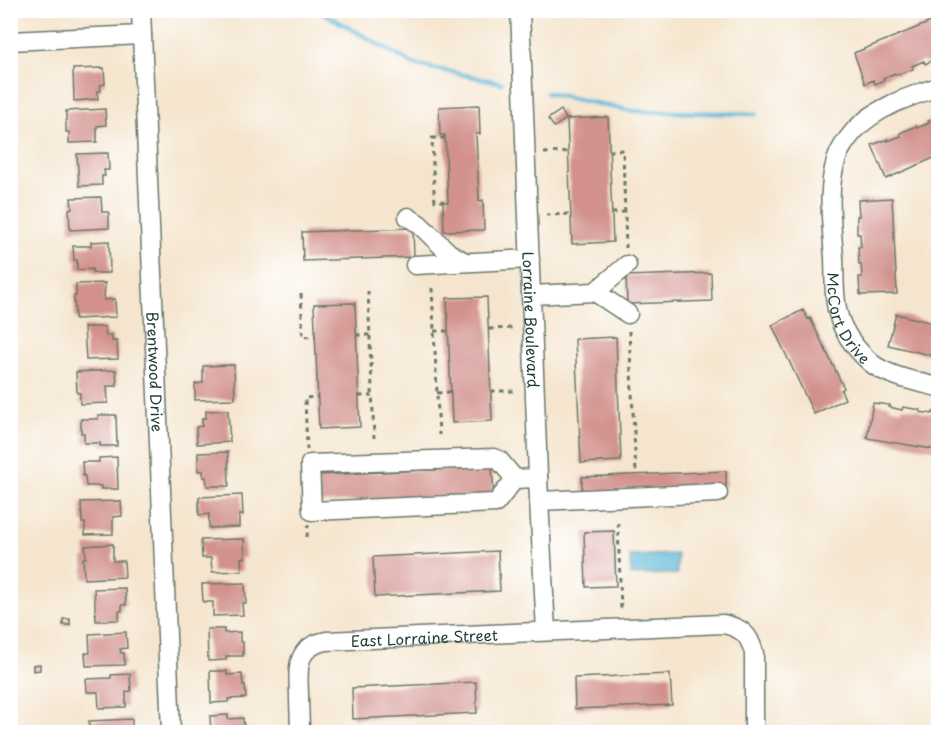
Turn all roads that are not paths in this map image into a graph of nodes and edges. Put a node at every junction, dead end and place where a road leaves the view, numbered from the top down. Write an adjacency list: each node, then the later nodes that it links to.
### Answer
1 (141, 10): 3 (street, Brentwood Drive)
2 (520, 10): 7 (street, Lorraine Boulevard)
3 (142, 35): 4 (street); 20 (street, Brentwood Drive)
4 (10, 41)
5 (939, 87): 14 (street, McCort Drive)
6 (408, 217): 8 (street)
7 (530, 259): 8 (street); 12 (street, Lorraine Boulevard)
8 (465, 262): 9 (street)
9 (415, 265)
10 (627, 265): 11 (street)
11 (595, 292): 12 (street); 13 (street)
12 (532, 295): 15 (street, Lorraine Boulevard)
13 (628, 314)
14 (939, 387)
15 (538, 478): 16 (street); 18 (street, Lorraine Boulevard)
16 (515, 479): 16 (street)
17 (718, 493): 18 (street)
18 (539, 501): 19 (street, Lorraine Boulevard)
19 (546, 631): 21 (street, East Lorraine Street); 22 (street, East Lorraine Street)
20 (171, 732)
21 (300, 732)
22 (754, 732)

